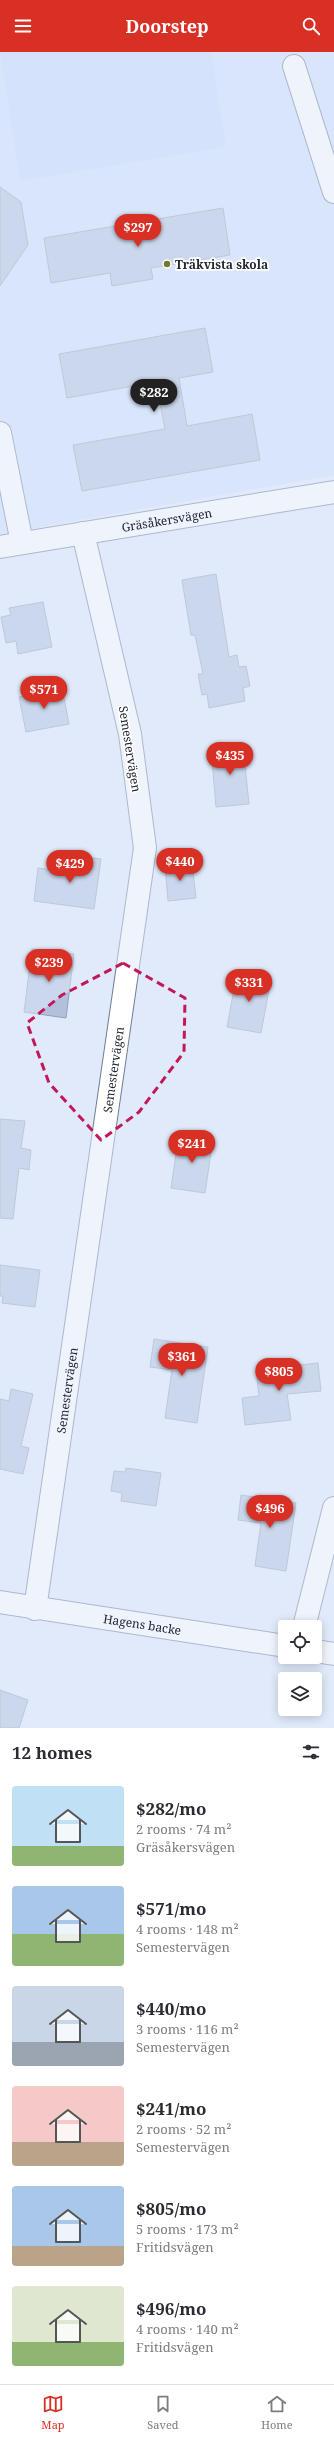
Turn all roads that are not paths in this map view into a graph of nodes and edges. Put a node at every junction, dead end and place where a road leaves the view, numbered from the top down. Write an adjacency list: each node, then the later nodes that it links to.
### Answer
1 (294, 66): 2 (street)
2 (334, 192)
3 (0, 433): 6 (street)
4 (334, 492): 5 (street, Gräsåkersvägen)
5 (83, 533): 6 (street, Gräsåkersvägen); 10 (street, Semestervägen)
6 (22, 543): 7 (street, Gräsåkersvägen)
7 (0, 547)
8 (334, 1508): 11 (street)
9 (0, 1602): 10 (street, Hagens backe)
10 (35, 1609): 12 (street, Hagens backe)
11 (306, 1620)
12 (278, 1645)
13 (322, 1652): 14 (street)
14 (334, 1654)

